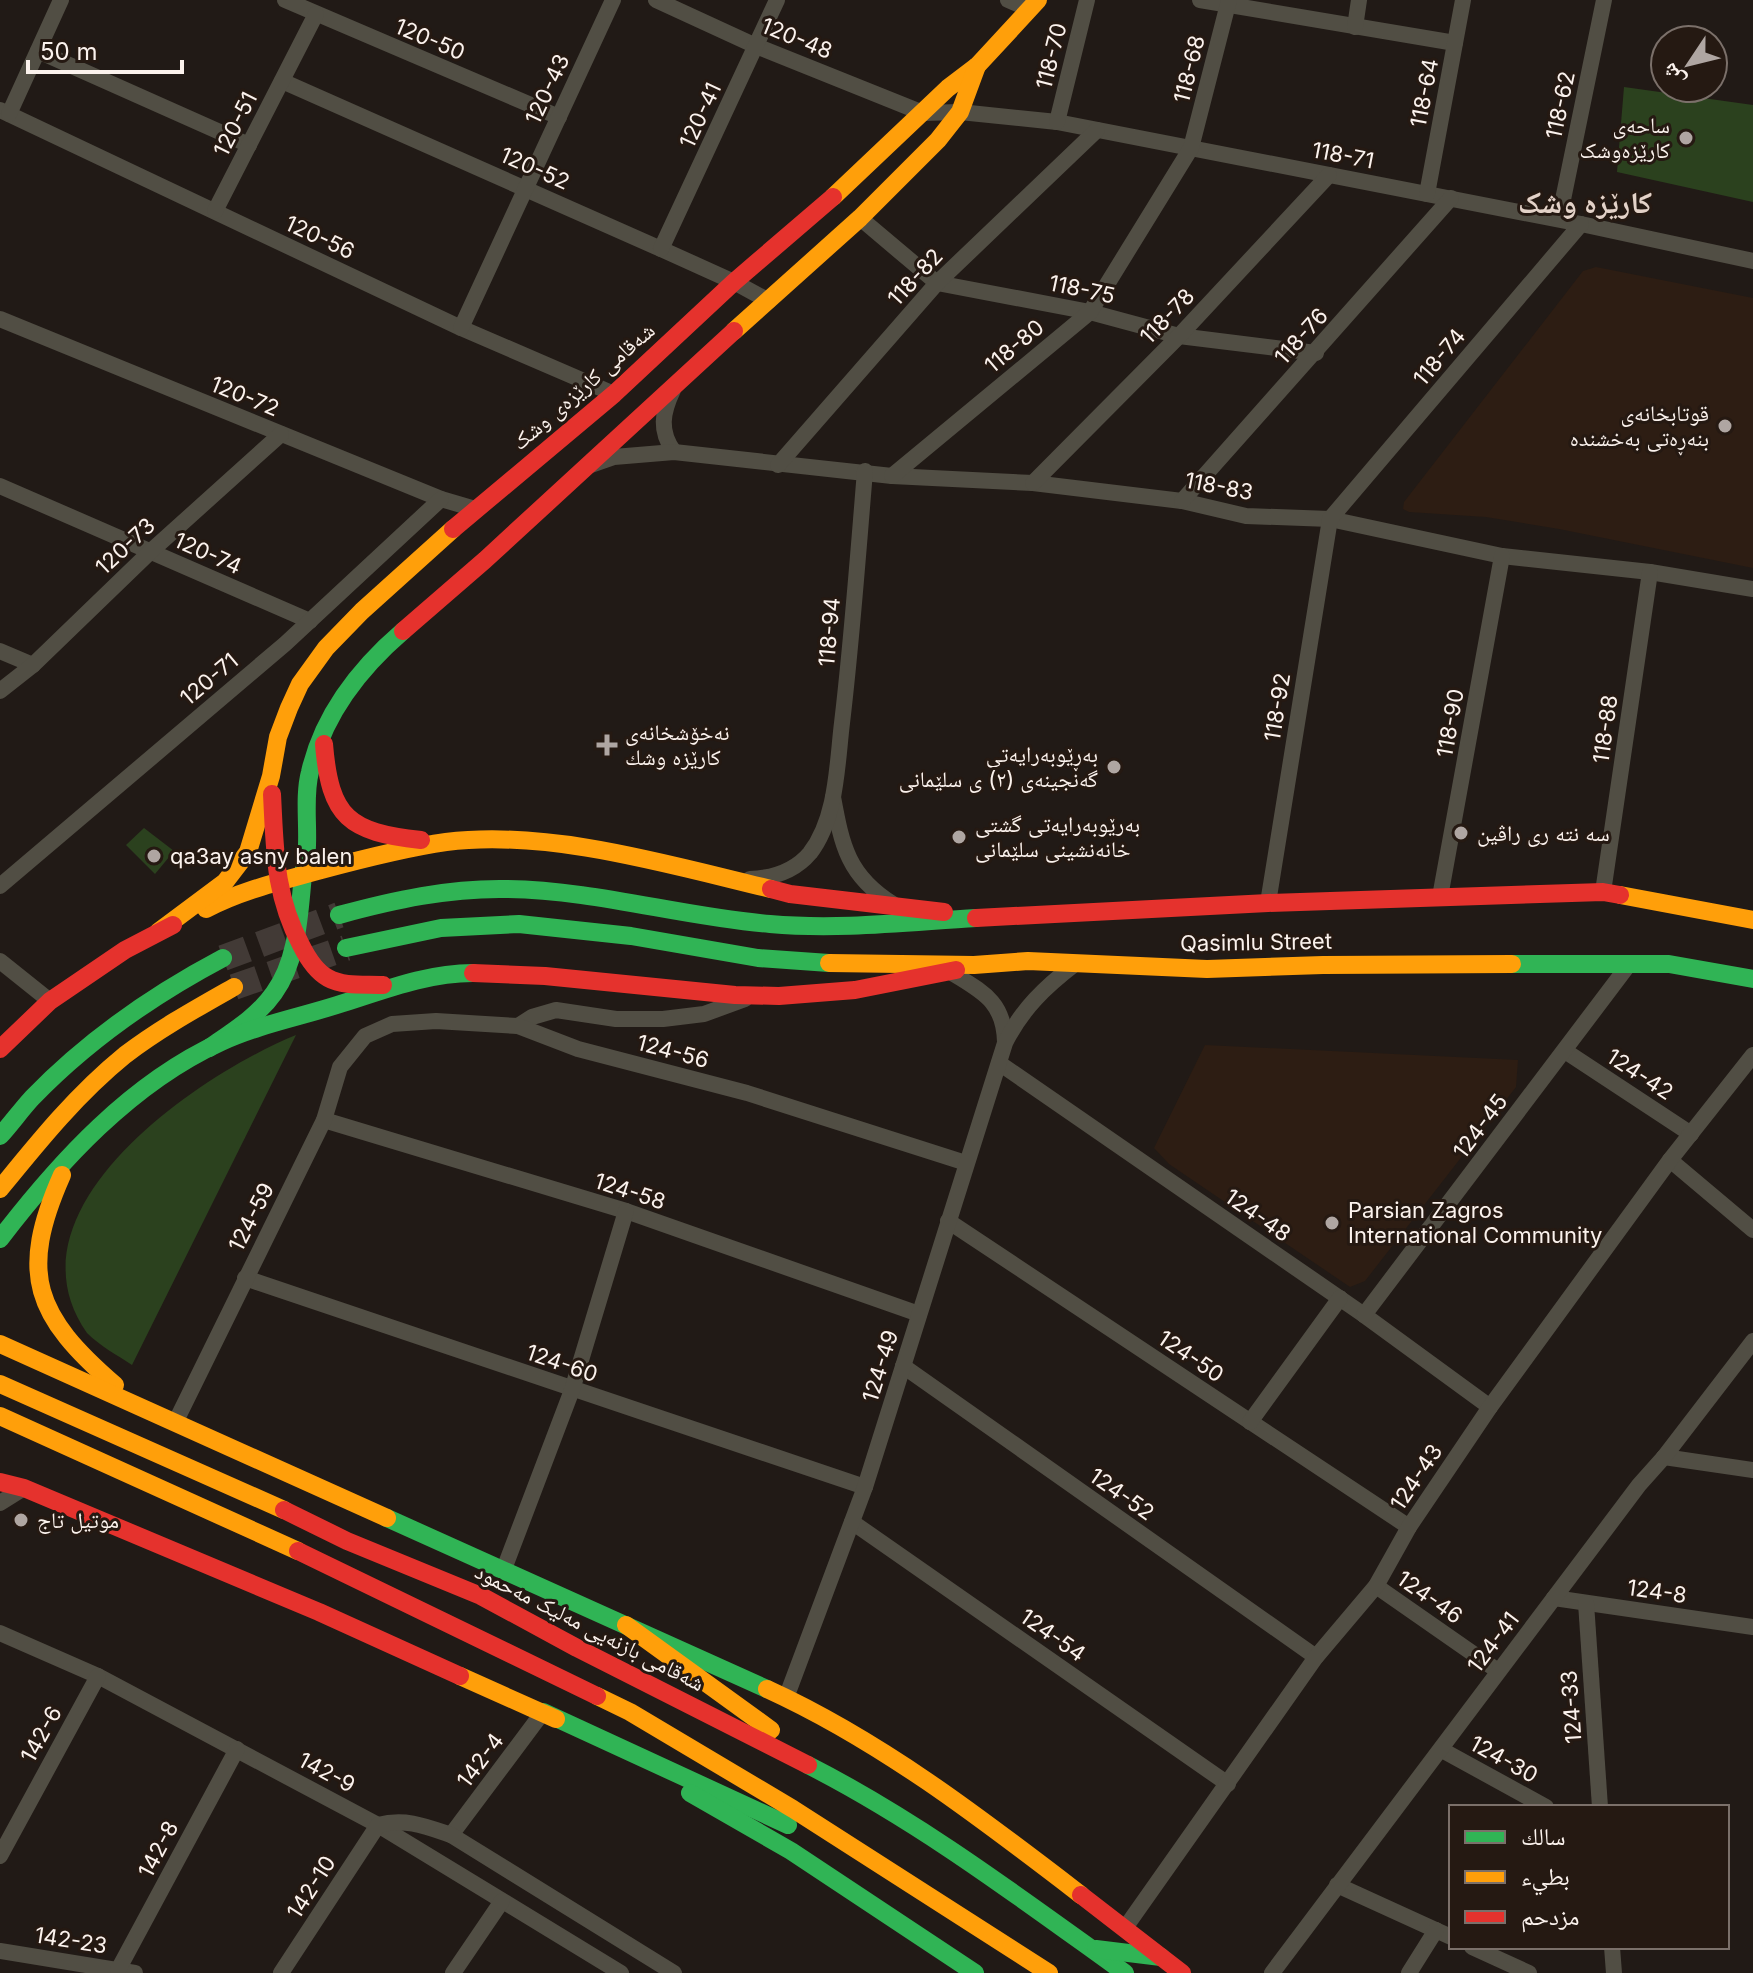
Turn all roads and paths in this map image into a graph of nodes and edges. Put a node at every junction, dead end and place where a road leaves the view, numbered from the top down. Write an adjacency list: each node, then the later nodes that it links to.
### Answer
1 (61, 0): 18 (street)
2 (285, 0): 14 (street, 120-50)
3 (613, 0): 24 (street, 120-43)
4 (656, 0): 17 (street, 120-48)
5 (777, 0): 17 (street, 120-41)
6 (1008, 0): 13 (street)
7 (1087, 0): 25 (street, 118-70)
8 (1200, 0): 12 (street)
9 (1359, 0): 15 (street)
10 (1463, 0): 16 (street, 118-64)
11 (1604, 0): 35 (street, 118-62)
12 (1229, 2): 15 (street); 28 (street, 118-68)
13 (1034, 5): 19 (main road, شەقامی کارێزەی وشک)
14 (316, 14): 20 (street, 120-51); 24 (street, 120-50)
15 (1355, 27): 16 (street)
16 (1455, 43): 31 (street, 118-64)
17 (756, 46): 23 (street, 120-48); 37 (street, 120-41)
18 (38, 51): 21 (street); 27 (street)
19 (977, 66): 22 (main road, شەقامی کارێزەی وشک); 23 (main road, شەقامی کارێزەی وشک)
20 (282, 81): 27 (street, 120-51); 30 (street, 120-52)
21 (5, 112): 33 (street, 120-56)
22 (960, 112): 23 (street, 118-71); 25 (street, 118-71); 34 (main road, شەقامی کارێزەی وشک)
23 (923, 113): 39 (main road, شەقامی کارێزەی وشک)
24 (559, 117): 30 (street, 120-43)
25 (1057, 122): 26 (street, 118-71)
26 (1097, 130): 28 (street, 118-71); 40 (street, 118-82)
27 (249, 145): 33 (street, 120-51)
28 (1191, 148): 29 (street, 118-71); 42 (street, 118-80)
29 (1329, 175): 31 (street, 118-71); 45 (street, 118-78)
30 (526, 188): 37 (street, 120-52); 44 (street, 120-43)
31 (1427, 194): 32 (street, 118-71)
32 (1451, 198): 35 (street, 118-71); 46 (street, 118-76)
33 (215, 211): 44 (street, 120-56)
34 (860, 218): 40 (street, 118-75); 41 (main road, شەقامی کارێزەی وشک)
35 (1559, 219): 36 (street, 118-71)
36 (1581, 224): 38 (street, 118-71); 61 (street, 118-74)
37 (661, 249): 39 (street, 120-52)
38 (1753, 261)
39 (734, 282): 41 (street, 120-52); 48 (main road, شەقامی کارێزەی وشک)
40 (937, 283): 42 (street, 118-75); 51 (street, 118-82)
41 (769, 301): 47 (main road, شەقامی کارێزەی وشک)
42 (1090, 312): 45 (street, 118-75); 54 (street, 118-80)
43 (0, 319): 49 (street, 120-72)
44 (461, 328): 48 (street, 120-56)
45 (1179, 336): 46 (street, 118-75); 55 (street, 118-78)
46 (1316, 353): 59 (street, 118-76)
47 (675, 386): 50 (street); 52 (main road, شەقامی کارێزەی وشک)
48 (614, 394): 56 (main road, شەقامی کارێزەی وشک)
49 (281, 434): 58 (street, 120-72); 62 (street, 120-73)
50 (674, 452): 51 (street, 118-83); 52 (street, 118-83)
51 (778, 465): 53 (street, 118-83)
52 (581, 469): 56 (main road, شەقامی کارێزەی وشک)
53 (865, 471): 54 (street, 118-83); 72 (street, 118-94)
54 (892, 476): 55 (street, 118-83)
55 (1033, 483): 59 (street, 118-83)
56 (537, 485): 60 (main road, شەقامی کارێزەی وشک); 70 (main road, شەقامی کارێزەی وشک)
57 (0, 486): 62 (street, 120-74)
58 (441, 499): 60 (street, 120-72); 66 (street, 120-71)
59 (1182, 501): 61 (street, 118-83)
60 (475, 509): 71 (main road, شەقامی کارێزەی وشک)
61 (1330, 519): 63 (street, 118-83); 80 (street, 118-92)
62 (150, 552): 66 (street, 120-74); 68 (street, 120-73)
63 (1502, 556): 64 (street, 118-83); 79 (street, 118-90)
64 (1650, 572): 65 (street, 118-83); 78 (street, 118-88)
65 (1753, 589)
66 (310, 621): 77 (street, 120-71)
67 (0, 651): 68 (street)
68 (33, 665): 69 (street, 120-73)
69 (0, 691)
70 (324, 734): 73 (main road); 74 (main road, شەقامی کارێزەی وشک)
71 (271, 776): 76 (main road); 85 (main road)
72 (833, 795): 75 (street); 81 (street)
73 (448, 842): 74 (main road); 75 (main road)
74 (303, 875): 76 (main road); 86 (main road, شەقامی کارێزەی وشک)
75 (732, 880): 81 (main road)
76 (277, 882): 85 (main road); 86 (main road)
77 (0, 886)
78 (1603, 892): 79 (main road, Qasimlu Street); 84 (main road, Qasimlu Street)
79 (1440, 897): 80 (main road, Qasimlu Street)
80 (1268, 903): 83 (main road, Qasimlu Street)
81 (898, 907): 83 (main road)
82 (339, 915): 83 (main road, Qasimlu Street)
83 (998, 918)
84 (1753, 920)
85 (158, 932): 97 (main road)
86 (296, 935): 94 (main road); 101 (main road, شەقامی کارێزەی وشک)
87 (346, 948): 92 (main road, Qasimlu Street)
88 (223, 958): 108 (main road)
89 (0, 961): 97 (street)
90 (1077, 962): 91 (main road, Qasimlu Street); 92 (main road, Qasimlu Street); 100 (street, 124-49)
91 (1630, 963): 93 (main road, Qasimlu Street); 103 (street, 124-45)
92 (945, 968): 96 (main road); 100 (street)
93 (1753, 979)
94 (396, 986): 96 (main road); 101 (main road)
95 (234, 987): 112 (main road)
96 (752, 996): 98 (street)
97 (50, 1001): 102 (main road)
98 (518, 1026): 99 (street, 124-56); 111 (street, 124-56)
99 (365, 1036): 106 (street, 124-59)
100 (1005, 1043): 105 (street, 124-49)
101 (209, 1048): 109 (main road)
102 (0, 1049)
103 (1565, 1051): 107 (street, 124-42); 120 (street, 124-45)
104 (1753, 1055): 107 (street, 124-43)
105 (999, 1063): 111 (street, 124-49); 118 (street, 124-48)
106 (324, 1120): 113 (street, 124-58); 117 (street, 124-59)
107 (1691, 1134): 110 (street, 124-43)
108 (0, 1136)
109 (73, 1154): 116 (main road); 126 (main road)
110 (1670, 1160): 115 (street); 127 (street, 124-43)
111 (966, 1163): 114 (street, 124-49)
112 (0, 1189)
113 (626, 1211): 119 (street, 124-58); 125 (street)
114 (948, 1221): 119 (street, 124-49); 130 (street, 124-50)
115 (1753, 1230)
116 (0, 1239)
117 (245, 1278): 125 (street, 124-60); 129 (street, 124-59)
118 (1340, 1298): 120 (street, 124-48); 130 (street)
119 (919, 1314): 123 (street, 124-49)
120 (1364, 1315): 127 (street, 124-48)
121 (1753, 1341): 131 (street, 124-41)
122 (0, 1344): 126 (main road)
123 (903, 1366): 135 (street, 124-49); 147 (street, 124-52)
124 (0, 1384): 155 (main road, شەقامی بازنەیی مەلیک مەحمود)
125 (572, 1390): 135 (street, 124-60); 140 (street)
126 (142, 1406): 129 (main road)
127 (1490, 1407): 139 (street, 124-43)
128 (0, 1416): 161 (main road)
129 (176, 1421): 140 (main road)
130 (1250, 1422): 139 (street, 124-50)
131 (1664, 1457): 132 (street); 142 (street, 124-41)
132 (1753, 1470)
133 (0, 1475): 136 (main road)
134 (0, 1482): 136 (main road)
135 (865, 1487): 138 (street, 124-49)
136 (24, 1488): 137 (street); 151 (main road)
137 (0, 1503)
138 (852, 1522): 150 (street, 124-49); 154 (street, 124-54)
139 (1409, 1527): 141 (street, 124-43)
140 (504, 1569): 144 (main road)
141 (1376, 1586): 147 (street, 124-43); 148 (street, 124-46)
142 (1554, 1598): 143 (street, 124-8); 148 (street, 124-41)
143 (1586, 1603): 145 (street, 124-8); 157 (street, 124-33)
144 (626, 1625): 150 (main road); 155 (main road)
145 (1753, 1627)
146 (0, 1633): 149 (street, 142-9)
147 (1316, 1657): 154 (street, 124-43)
148 (1498, 1671): 153 (street, 124-41)
149 (98, 1676): 152 (street, 142-9); 160 (street, 142-6)
150 (786, 1698): 164 (main road)
151 (543, 1712): 159 (street, 142-4); 161 (main road); 178 (main road)
152 (237, 1749): 158 (street, 142-9); 172 (street, 142-8)
153 (1442, 1750): 156 (street, 124-30); 162 (street, 124-41)
154 (1228, 1784): 164 (street, 124-43)
155 (851, 1787): 166 (main road, شەقامی بازنەیی مەلیک مەحمود)
156 (1542, 1805)
157 (1600, 1805)
158 (378, 1825): 159 (street); 163 (street, 142-9); 174 (street, 142-10)
159 (451, 1835): 177 (street)
160 (0, 1856)
161 (896, 1875): 171 (main road)
162 (1337, 1885): 165 (street); 173 (street, 124-41)
163 (502, 1901): 175 (street); 176 (street, 142-9)
164 (1125, 1928): 170 (main road)
165 (1443, 1934): 181 (street)
166 (1092, 1949): 170 (main road); 179 (main road, شەقامی بازنەیی مەلیک مەحمود)
167 (1476, 1949): 182 (street)
168 (1612, 1949): 183 (street)
169 (0, 1951): 172 (street, 142-23)
170 (1161, 1957): 180 (main road)
171 (1044, 1971)
172 (126, 1972)
173 (1277, 1972)
174 (281, 1973)
175 (453, 1973)
176 (621, 1973)
177 (674, 1973)
178 (975, 1973)
179 (1125, 1973)
180 (1182, 1973)
181 (1409, 1973)
182 (1529, 1973)
183 (1614, 1973)

